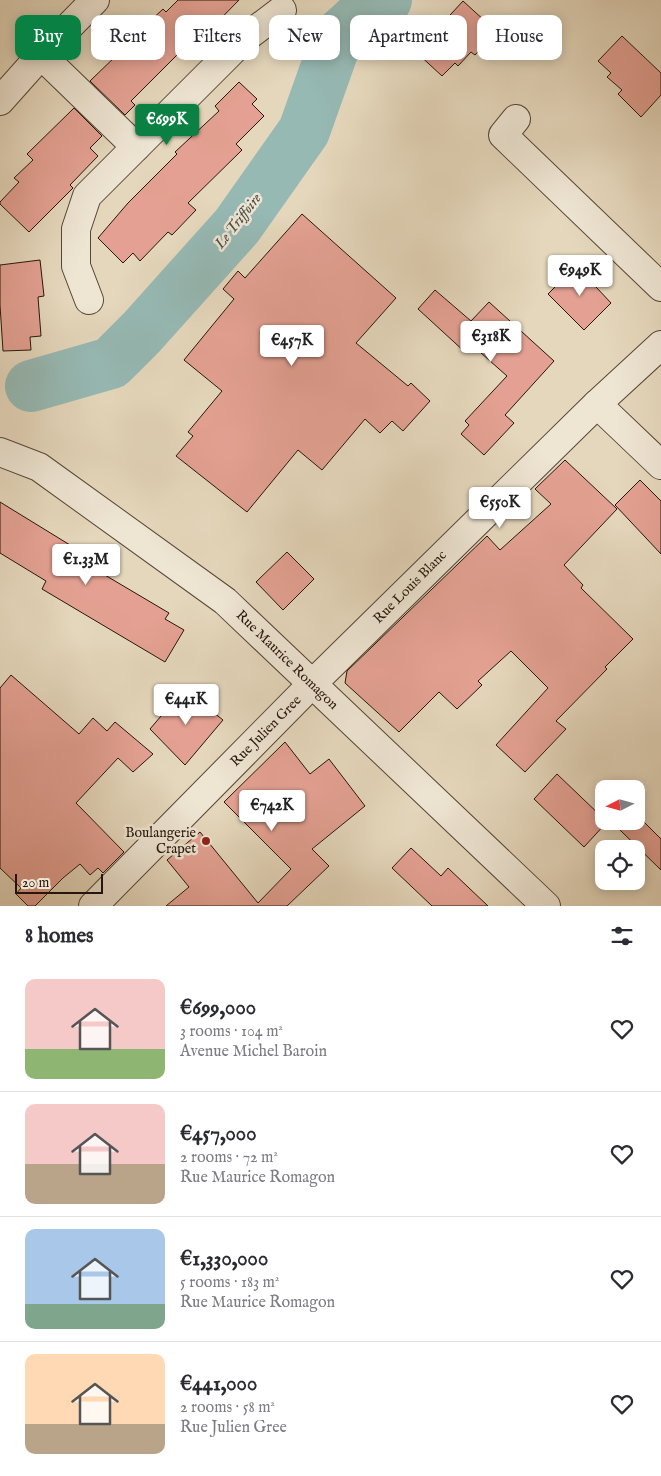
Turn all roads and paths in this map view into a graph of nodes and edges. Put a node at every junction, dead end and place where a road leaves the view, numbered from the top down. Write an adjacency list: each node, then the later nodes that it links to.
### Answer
1 (95, 0): 3 (street)
2 (282, 10): 8 (street)
3 (80, 15)
4 (36, 60): 6 (street)
5 (46, 60): 8 (street)
6 (0, 100)
7 (516, 119): 9 (street)
8 (136, 147): 10 (street)
9 (661, 287)
10 (89, 300)
11 (661, 346): 12 (street, Rue Louis Blanc)
12 (597, 404): 14 (street); 15 (street, Rue Louis Blanc)
13 (0, 452): 15 (street, Rue Maurice Romagon)
14 (661, 465)
15 (312, 684): 16 (street, Rue Julien Gree); 17 (street, Rue Maurice Romagon)
16 (92, 906)
17 (546, 906)

